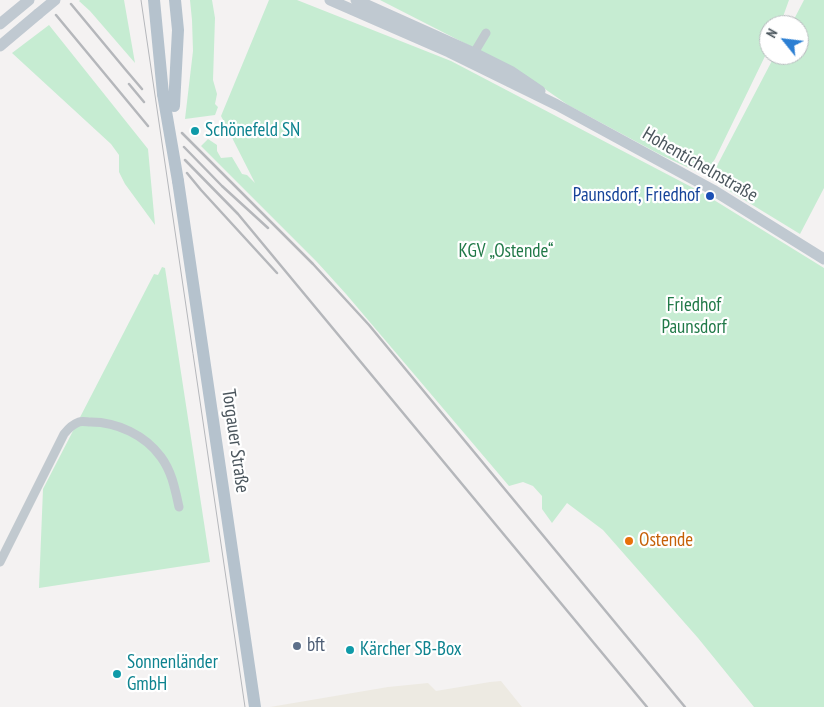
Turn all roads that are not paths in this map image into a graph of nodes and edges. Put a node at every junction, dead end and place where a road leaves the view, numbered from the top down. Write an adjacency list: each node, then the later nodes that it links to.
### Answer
1 (28, 0): 7 (main road)
2 (55, 0): 9 (main road, bridge)
3 (154, 0): 12 (main road, Torgauer Straße, bridge)
4 (175, 0): 12 (main road, Torgauer Straße, bridge)
5 (330, 0): 11 (main road, Hohentichelnstraße)
6 (356, 0): 10 (main road, Hohentichelnstraße)
7 (0, 24)
8 (486, 33): 10 (street)
9 (0, 46)
10 (474, 53): 11 (main road, Hohentichelnstraße)
11 (557, 105): 13 (main road, Hohentichelnstraße)
12 (179, 184): 16 (main road, Torgauer Straße)
13 (824, 260)
14 (179, 507): 15 (street)
15 (0, 562)
16 (255, 707)

